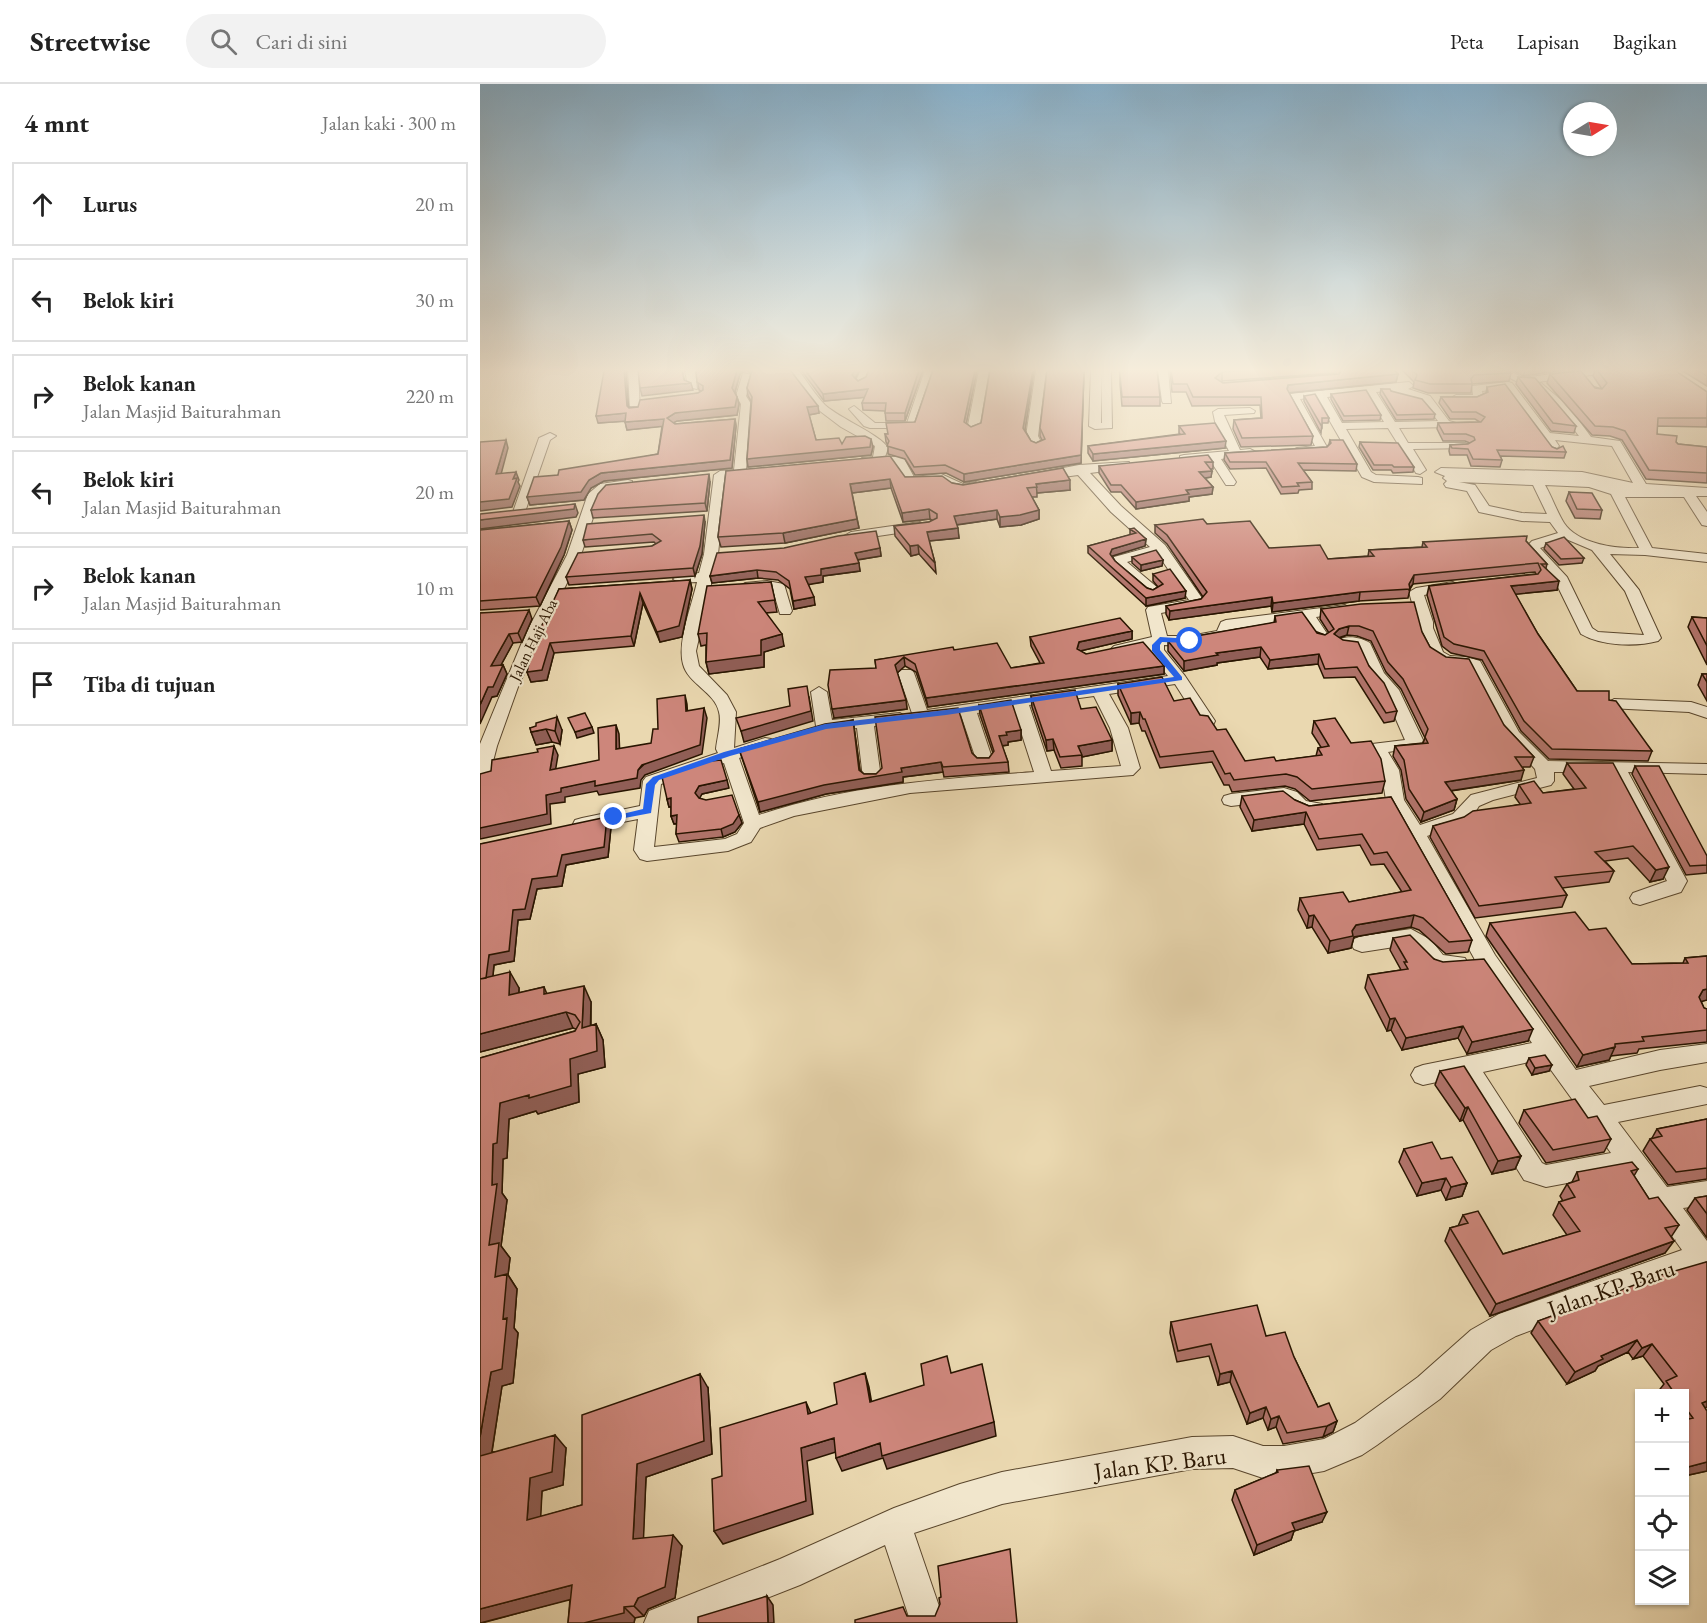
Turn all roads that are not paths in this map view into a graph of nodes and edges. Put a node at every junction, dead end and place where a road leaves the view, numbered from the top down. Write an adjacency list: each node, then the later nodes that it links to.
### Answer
1 (543, 442): 39 (street)
2 (740, 442): 27 (street)
3 (876, 442): 21 (street)
4 (1034, 442): 12 (street)
5 (1230, 442): 19 (street)
6 (1318, 442): 18 (street)
7 (1347, 442): 28 (street)
8 (1401, 442): 13 (street)
9 (1431, 442): 14 (street)
10 (1550, 442): 16 (street)
11 (1607, 442): 35 (street)
12 (1036, 446)
13 (1404, 446): 14 (street); 28 (street)
14 (1433, 446): 15 (street)
15 (1465, 446)
16 (1556, 450)
17 (1265, 451): 19 (street)
18 (1286, 451)
19 (1236, 453): 20 (street)
20 (1213, 456): 22 (street); 31 (street)
21 (878, 459): 23 (street); 34 (street)
22 (1170, 461)
23 (846, 463)
24 (1138, 464): 25 (street)
25 (1079, 469): 29 (street); 46 (street)
26 (761, 472): 27 (street)
27 (741, 473): 52 (street)
28 (1416, 474): 30 (street)
29 (1033, 477)
30 (1445, 481): 32 (street); 35 (street); 40 (street)
31 (1230, 482)
32 (1537, 482): 36 (street); 40 (street)
33 (640, 483): 56 (street, Jalan Haji Aba)
34 (987, 485)
35 (1642, 488): 37 (street)
36 (1616, 492): 37 (street); 47 (street)
37 (1687, 492): 38 (street); 41 (street)
38 (1707, 492)
39 (520, 512)
40 (1556, 518): 43 (street)
41 (1707, 522)
42 (930, 525): 44 (street)
43 (1568, 534): 45 (street); 45 (street)
44 (839, 537)
45 (1596, 546): 47 (street)
46 (1160, 548): 49 (street); 50 (street)
47 (1645, 551): 48 (street)
48 (1707, 558)
49 (1176, 569): 50 (street); 63 (street)
50 (1137, 578): 54 (street)
51 (674, 582): 52 (street)
52 (703, 584): 58 (street); 80 (street)
53 (1467, 584): 84 (street)
54 (1153, 591)
55 (573, 592): 56 (street)
56 (556, 593): 59 (street, Jalan Haji Aba)
57 (1359, 607): 61 (street)
58 (785, 610)
59 (545, 612): 60 (street); 86 (street, Jalan Haji Aba)
60 (523, 613)
61 (1307, 615): 62 (street); 63 (street)
62 (1322, 638)
63 (1160, 640): 65 (street); 67 (street)
64 (1343, 643): 92 (street)
65 (1107, 652)
66 (906, 673): 74 (street)
67 (1179, 679): 68 (street); 75 (street)
68 (1099, 690): 70 (street); 87 (street)
69 (819, 692): 77 (street)
70 (1020, 702): 72 (street); 87 (street)
71 (1614, 704): 73 (street)
72 (968, 709): 74 (street); 82 (street)
73 (1707, 713)
74 (920, 715): 76 (street)
75 (1206, 721)
76 (865, 722): 77 (street); 88 (street)
77 (825, 726): 78 (street)
78 (806, 731)
79 (784, 738): 80 (street)
80 (727, 754): 89 (street); 95 (street)
81 (506, 759): 86 (street)
82 (984, 761)
83 (1616, 766): 84 (street); 85 (street); 99 (street)
84 (1543, 767): 98 (street)
85 (1707, 769)
86 (482, 770)
87 (1044, 777): 95 (street)
88 (872, 778)
89 (742, 794): 90 (street); 96 (street)
90 (720, 798)
91 (1231, 800): 94 (street)
92 (1395, 800): 93 (street); 98 (street)
93 (1375, 803)
94 (1336, 807)
95 (647, 811): 97 (street)
96 (751, 819)
97 (570, 827)
98 (1415, 832): 101 (street)
99 (1640, 898)
100 (1362, 944): 101 (street)
101 (1487, 961): 102 (street)
102 (1548, 1049): 104 (street); 106 (street)
103 (1707, 1053): 106 (street)
104 (1466, 1066): 105 (street); 109 (street)
105 (1423, 1075)
106 (1570, 1081): 108 (street)
107 (1700, 1096): 108 (street)
108 (1598, 1116): 109 (street)
109 (1632, 1160): 111 (street)
110 (1707, 1193): 111 (street)
111 (1661, 1200): 112 (street)
112 (1705, 1260): 113 (street, Jalan KP. Baru)
113 (894, 1524): 114 (street); 115 (street, Jalan KP. Baru)
114 (924, 1612)
115 (660, 1623)

